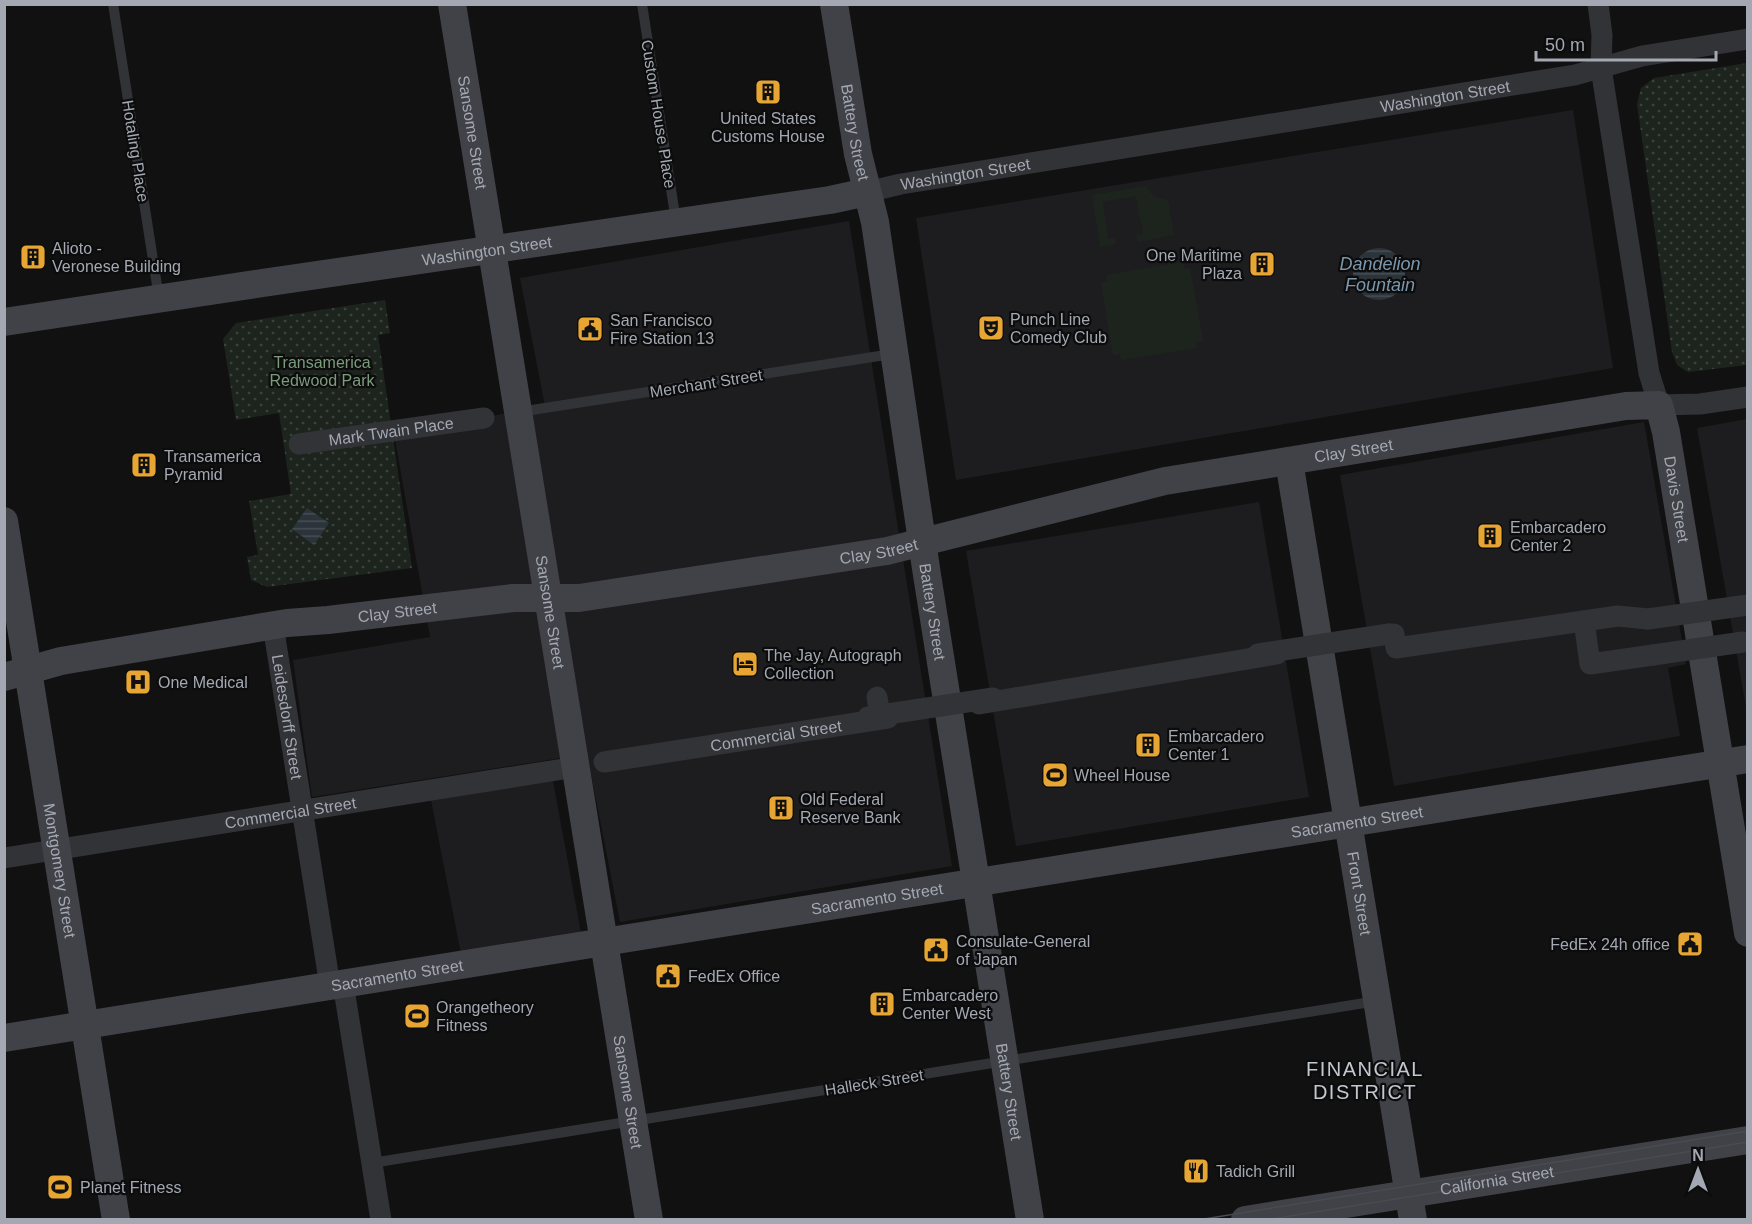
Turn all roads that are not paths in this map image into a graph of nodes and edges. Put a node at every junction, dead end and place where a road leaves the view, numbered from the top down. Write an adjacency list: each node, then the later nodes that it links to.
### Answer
1 (113, 4): 11 (lane, Hotaling Place)
2 (452, 4): 10 (street, Sansome Street)
3 (642, 4): 9 (lane, Custom House Place)
4 (834, 4): 8 (street, Battery Street)
5 (1598, 4): 7 (street, Davis Street)
6 (1748, 39): 7 (street, Washington Street)
7 (1601, 68): 8 (street, Washington Street); 15 (street, Davis Street)
8 (867, 192): 9 (street, Washington Street); 13 (street, Battery Street)
9 (676, 223): 10 (street, Washington Street)
10 (492, 251): 11 (street, Washington Street); 16 (street, Sansome Street)
11 (159, 298): 12 (street, Washington Street)
12 (4, 322)
13 (896, 353): 16 (lane, Merchant Street); 21 (street, Battery Street)
14 (1748, 397): 15 (street, Clay Street)
15 (1659, 405): 19 (street, Clay Street); 32 (street, Davis Street)
16 (518, 412): 22 (street, Sansome Street)
17 (484, 418): 18 (street, Mark Twain Place)
18 (298, 444)
19 (1289, 461): 21 (street, Clay Street); 35 (street, Front Street)
20 (4, 521): 28 (street, Montgomery Street)
21 (923, 541): 22 (street, Clay Street); 38 (street, Battery Street)
22 (548, 598): 25 (street, Clay Street); 33 (street, Sansome Street)
23 (1748, 605): 24 (street, bridge)
24 (1584, 621): 26 (street, bridge); 30 (street, bridge)
25 (273, 625): 28 (street, Clay Street); 34 (street, Leidesdorff Street)
26 (1745, 639)
27 (1281, 654): 29 (street)
28 (16, 673): 36 (street, Montgomery Street)
29 (979, 704)
30 (875, 710)
31 (913, 714): 33 (street, Commercial Street)
32 (1734, 762): 35 (street, Sacramento Street); 39 (street, Davis Street)
33 (590, 765): 34 (street, Commercial Street); 40 (street, Sansome Street)
34 (302, 810): 36 (street, Commercial Street); 41 (street, Leidesdorff Street)
35 (1348, 823): 38 (street, Sacramento Street); 42 (street, Front Street)
36 (57, 849): 37 (street, Commercial Street); 43 (street, Montgomery Street)
37 (4, 858)
38 (976, 882): 40 (street, Sacramento Street); 45 (street, Battery Street)
39 (1748, 933)
40 (605, 941): 41 (street, Sacramento Street); 46 (street, Sansome Street)
41 (336, 985): 43 (street, Sacramento Street); 48 (street, Leidesdorff Street)
42 (1377, 1001): 45 (lane, Halleck Street); 49 (street, Front Street)
43 (85, 1024): 44 (street, Sacramento Street); 50 (street, Montgomery Street)
44 (4, 1038)
45 (1005, 1061): 46 (lane, Halleck Street); 53 (street, Battery Street)
46 (633, 1121): 48 (lane, Halleck Street); 52 (street, Sansome Street)
47 (1748, 1140): 49 (street, California Street)
48 (372, 1163): 51 (street, Leidesdorff Street)
49 (1410, 1206): 54 (street, California Street)
50 (116, 1220)
51 (381, 1220)
52 (649, 1220)
53 (1030, 1220)
54 (1245, 1220)

